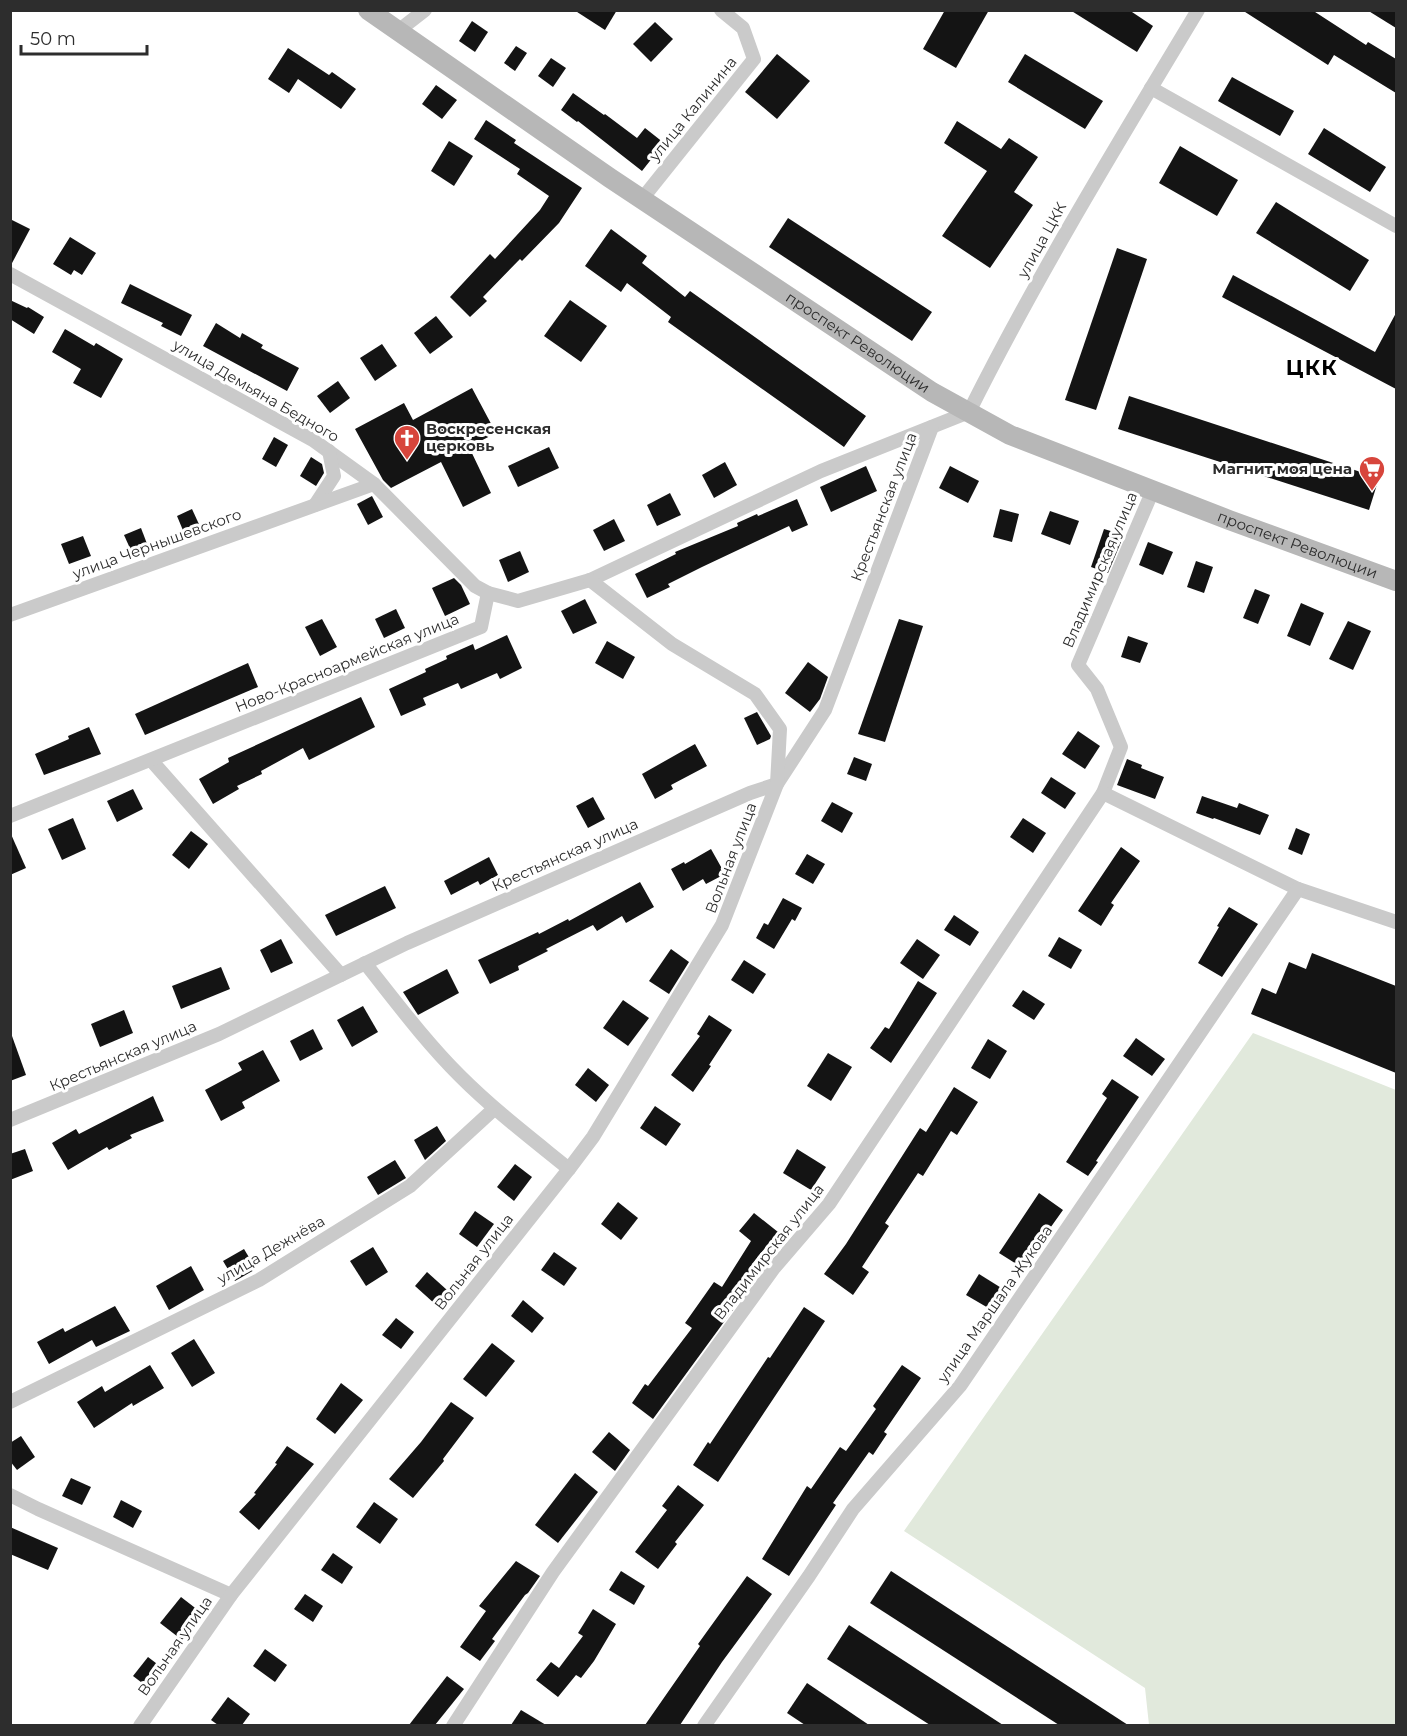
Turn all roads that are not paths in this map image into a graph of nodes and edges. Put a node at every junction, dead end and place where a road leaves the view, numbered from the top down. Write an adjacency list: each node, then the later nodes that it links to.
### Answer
1 (368, 10): 5 (street, проспект Революции)
2 (425, 10): 5 (street)
3 (721, 10): 7 (street, улица Калинина)
4 (1197, 10): 6 (street, улица ЦКК)
5 (398, 31): 7 (street, проспект Революции)
6 (1151, 88): 8 (street); 10 (street, улица ЦКК)
7 (642, 199): 10 (street, проспект Революции)
8 (1396, 226)
9 (10, 274): 12 (street, улица Демьяна Бедного)
10 (969, 412): 11 (street); 14 (street, проспект Революции)
11 (932, 427): 16 (street); 21 (street, Крестьянская улица)
12 (329, 451): 13 (street, улица Демьяна Бедного); 15 (street)
13 (374, 484): 15 (street, улица Чернышевского); 18 (street, улица Демьяна Бедного)
14 (1153, 490): 17 (street, проспект Революции); 22 (street, Владимирская улица)
15 (315, 505): 19 (street, улица Чернышевского)
16 (590, 580): 18 (street); 21 (street)
17 (1396, 580)
18 (488, 593): 20 (street, Ново-Красноармейская улица)
19 (10, 615)
20 (151, 760): 23 (street, Ново-Красноармейская улица); 27 (street)
21 (777, 784): 26 (street, Крестьянская улица); 30 (street, Вольная улица)
22 (1103, 793): 24 (street); 35 (street, Владимирская улица)
23 (10, 816)
24 (1298, 889): 25 (street); 36 (street, улица Маршала Жукова)
25 (1396, 922)
26 (365, 963): 27 (street, Крестьянская улица); 28 (street)
27 (341, 975): 29 (street, Крестьянская улица)
28 (494, 1109): 30 (street); 31 (street, улица Дежнёва)
29 (10, 1120)
30 (569, 1169): 33 (street, Вольная улица)
31 (10, 1402)
32 (10, 1495): 33 (street)
33 (231, 1595): 34 (street, Вольная улица)
34 (140, 1725)
35 (453, 1725)
36 (704, 1725)

